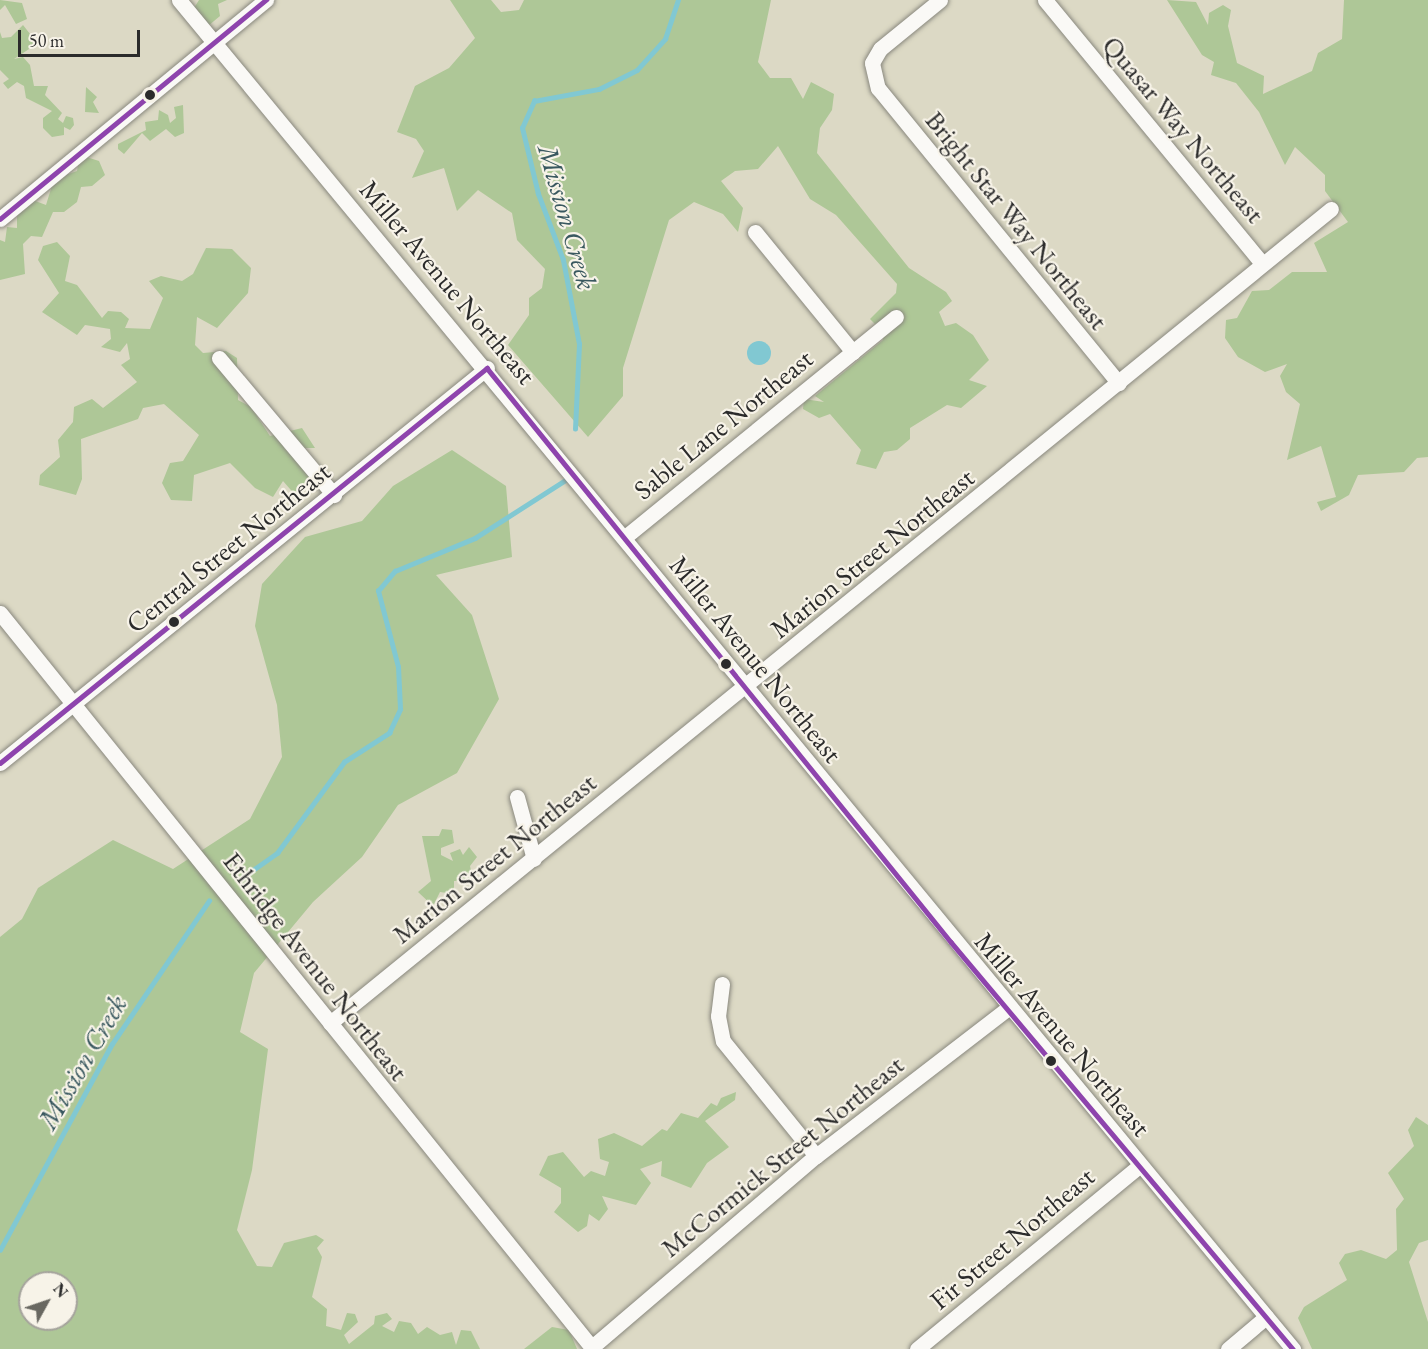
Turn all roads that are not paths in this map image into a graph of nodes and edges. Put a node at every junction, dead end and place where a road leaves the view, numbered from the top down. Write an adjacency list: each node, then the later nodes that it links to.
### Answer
1 (179, 0): 5 (street, Miller Avenue Northeast)
2 (266, 0): 5 (street)
3 (940, 0): 14 (street, Bright Star Way Northeast)
4 (1045, 0): 9 (street, Quasar Way Northeast)
5 (215, 42): 7 (street); 13 (street, Miller Avenue Northeast)
6 (1331, 209): 9 (street, Marion Street Northeast)
7 (0, 219)
8 (755, 232): 11 (street, Sable Lane Northeast)
9 (1262, 263): 14 (street, Marion Street Northeast)
10 (896, 317): 11 (street, Sable Lane Northeast)
11 (853, 352): 16 (street, Sable Lane Northeast)
12 (219, 358): 15 (street)
13 (487, 368): 15 (street, Central Street Northeast); 16 (street, Miller Avenue Northeast)
14 (1119, 383): 18 (street, Marion Street Northeast)
15 (334, 495): 19 (street, Central Street Northeast)
16 (625, 537): 18 (street, Miller Avenue Northeast)
17 (0, 613): 19 (street, Ethridge Avenue Northeast)
18 (746, 689): 22 (street, Marion Street Northeast); 24 (street, Miller Avenue Northeast)
19 (75, 705): 20 (street, Central Street Northeast); 25 (street, Ethridge Avenue Northeast)
20 (0, 763)
21 (517, 796): 22 (street)
22 (534, 859): 25 (street, Marion Street Northeast)
23 (722, 984): 26 (street)
24 (1008, 1008): 26 (street, McCormick Street Northeast); 27 (street, Miller Avenue Northeast)
25 (330, 1023): 29 (street, Ethridge Avenue Northeast)
26 (816, 1156): 29 (street, McCormick Street Northeast)
27 (1140, 1165): 28 (street, Miller Avenue Northeast); 30 (street, Fir Street Northeast)
28 (1266, 1317): 31 (street); 32 (street, Miller Avenue Northeast)
29 (592, 1348)
30 (917, 1349)
31 (1228, 1349)
32 (1293, 1349)

